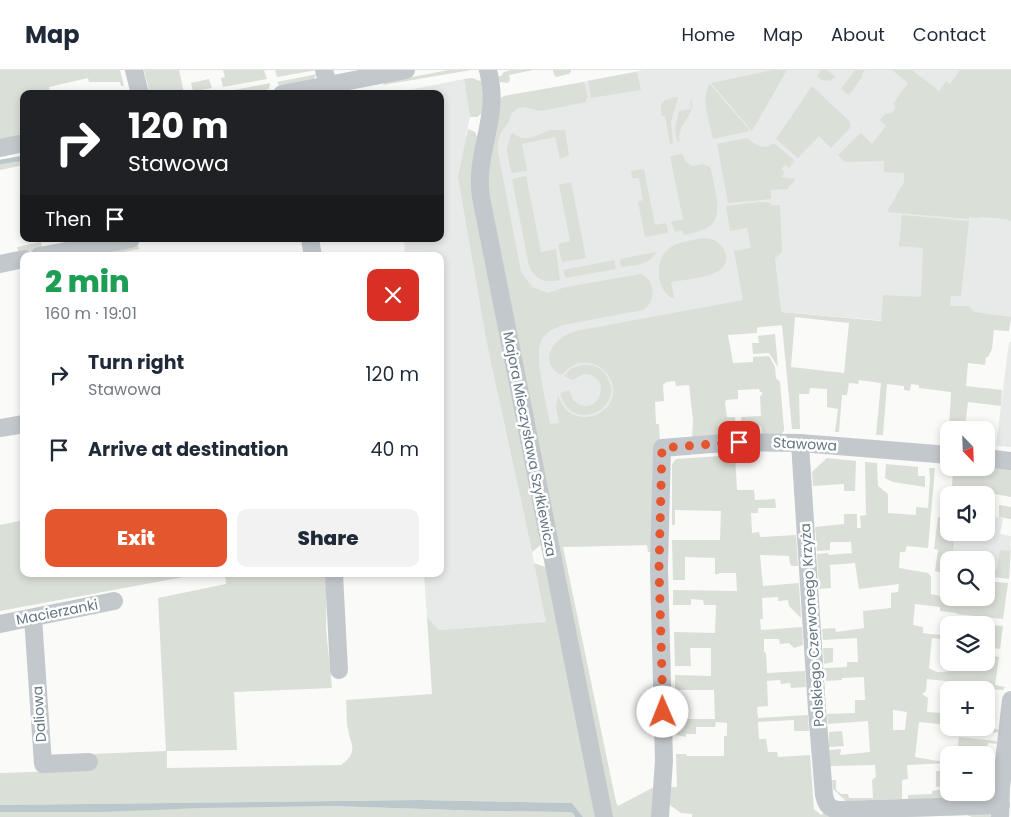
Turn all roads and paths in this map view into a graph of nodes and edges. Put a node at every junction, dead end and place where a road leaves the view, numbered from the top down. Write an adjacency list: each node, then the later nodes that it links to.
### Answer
1 (134, 70): 5 (street)
2 (406, 70): 4 (street)
3 (488, 70): 27 (street, Majora Mieczysława Szyłkiewicza)
4 (326, 78): 6 (street)
5 (139, 90)
6 (293, 90)
7 (20, 144): 8 (street)
8 (0, 148)
9 (115, 242): 10 (street)
10 (61, 252)
11 (20, 260): 12 (street)
12 (0, 264)
13 (20, 425): 14 (street)
14 (0, 428)
15 (800, 443): 16 (street, Stawowa); 26 (street, Polskiego Czerwonego Krzyża); 28 (street, Stawowa)
16 (940, 454)
17 (995, 459): 18 (street)
18 (1011, 461)
19 (334, 577): 23 (street)
20 (114, 601): 21 (street, Macierzanki)
21 (33, 618): 22 (street, Macierzanki); 25 (street, Daliowa)
22 (0, 624)
23 (339, 670)
24 (1011, 700): 26 (street)
25 (89, 762)
26 (1001, 811)
27 (604, 817)
28 (660, 817)

